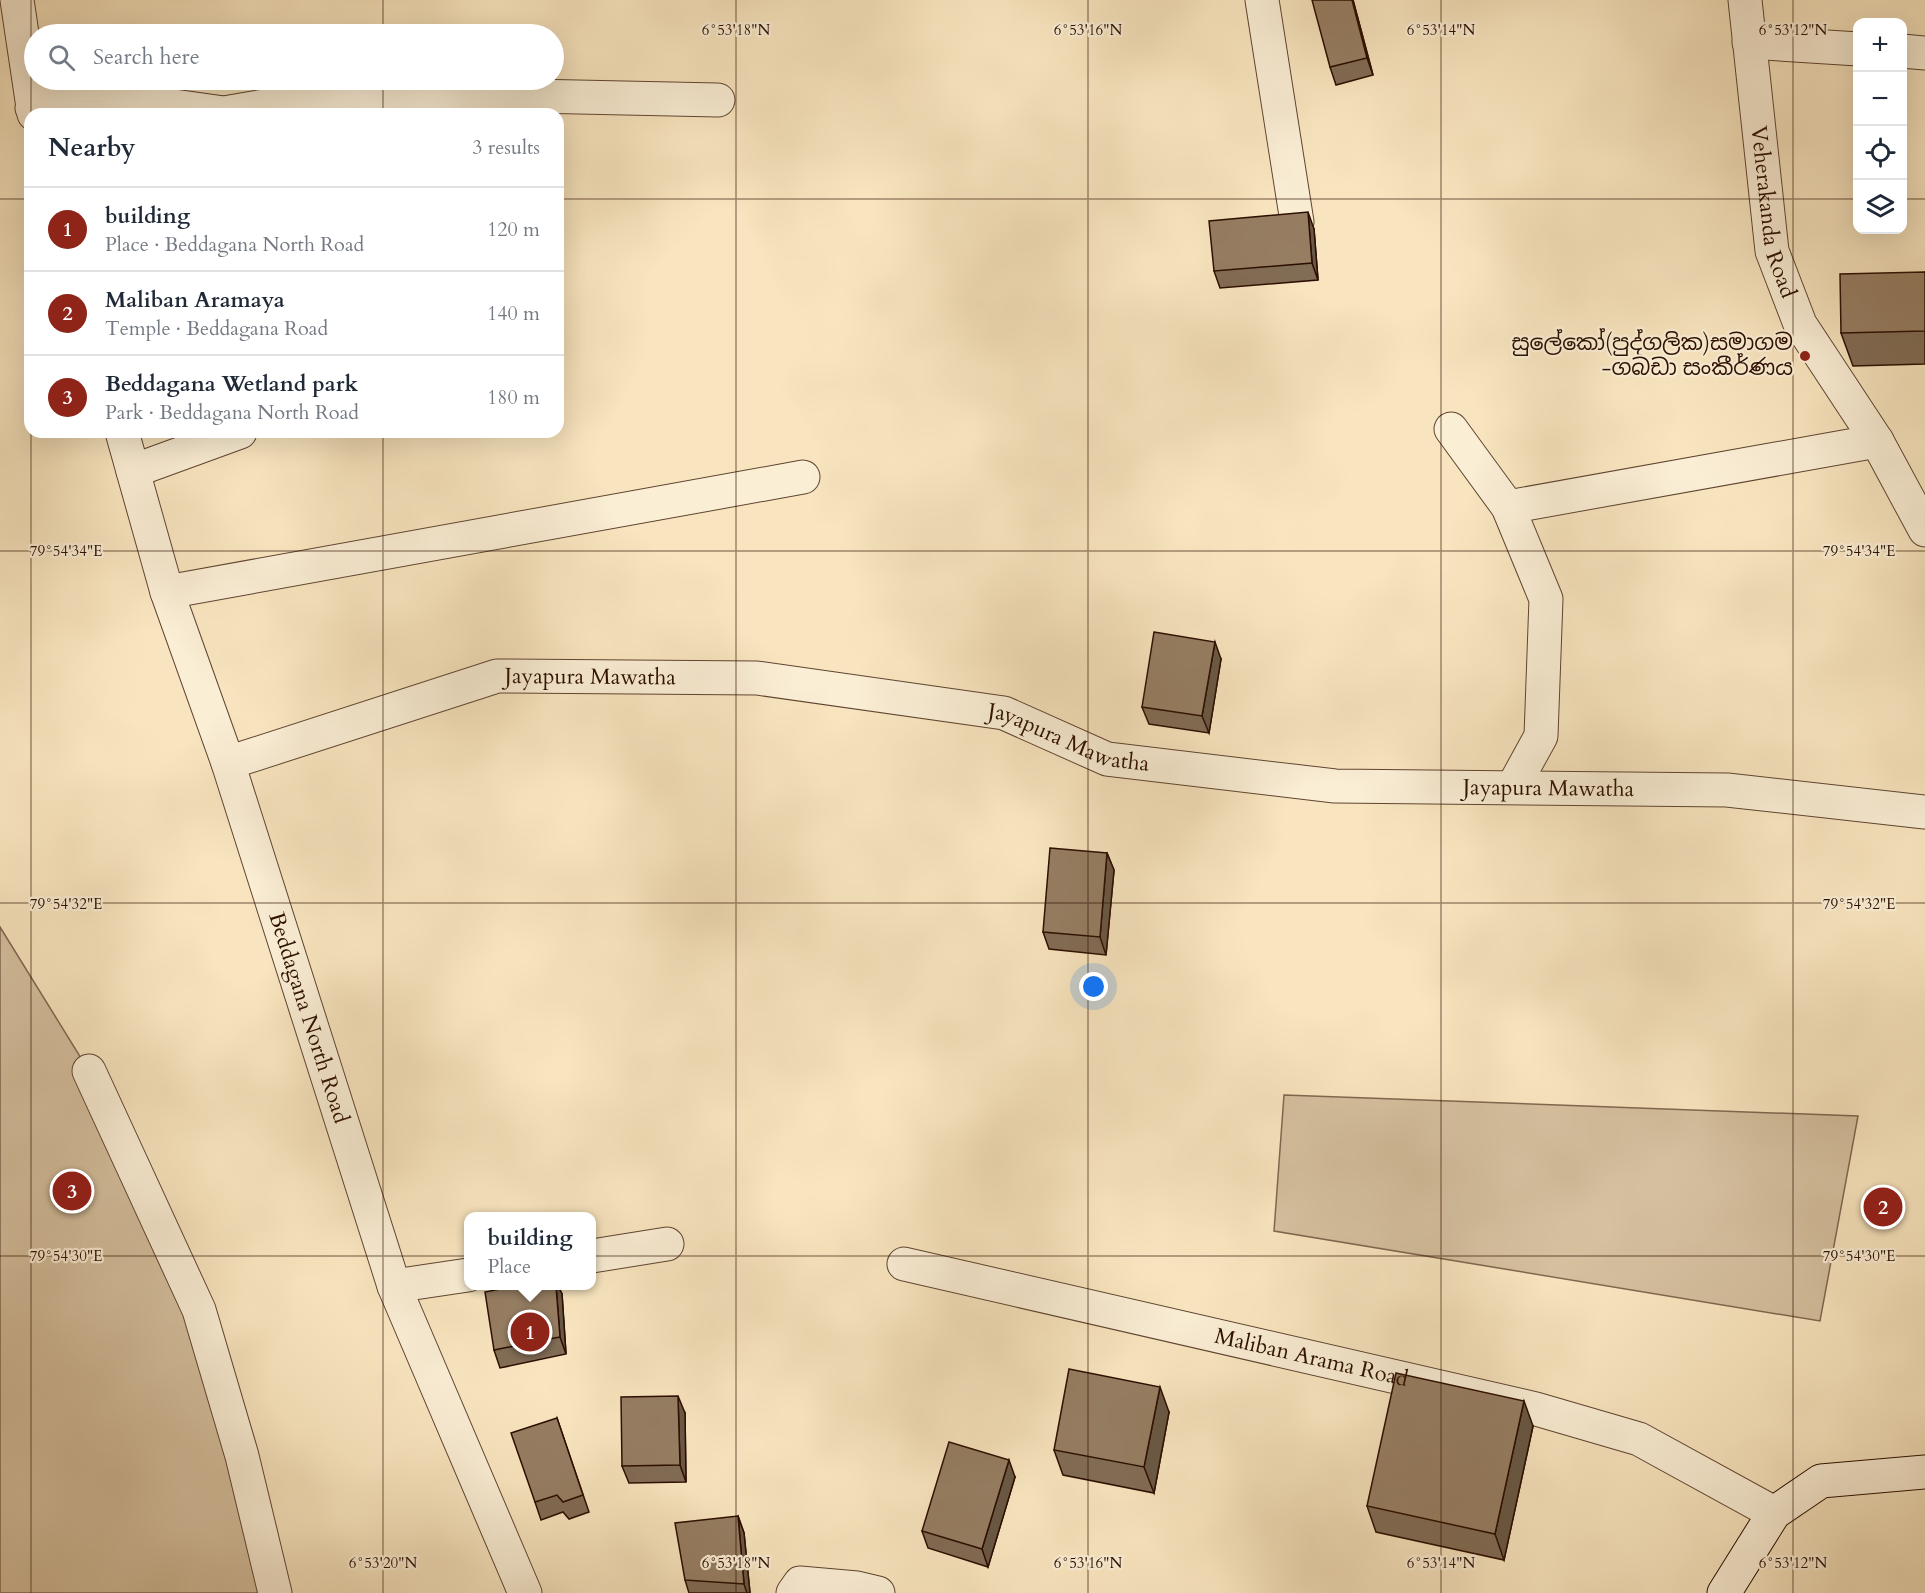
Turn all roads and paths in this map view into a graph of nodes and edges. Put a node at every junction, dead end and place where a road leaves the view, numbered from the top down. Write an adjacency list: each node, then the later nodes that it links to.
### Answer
1 (17, 0): 5 (street)
2 (1262, 0): 15 (street)
3 (1745, 0): 4 (street, Veherakanda Road)
4 (1749, 42): 6 (street); 19 (street, Veherakanda Road)
5 (24, 49)
6 (1853, 49)
7 (1907, 51): 8 (street)
8 (1925, 53)
9 (30, 90): 11 (street)
10 (718, 100): 14 (street)
11 (33, 108)
12 (41, 108): 13 (street)
13 (188, 108)
14 (253, 108)
15 (1297, 222)
16 (1450, 429): 22 (street)
17 (124, 438): 20 (street, Beddagana North Road)
18 (224, 438): 20 (street)
19 (1877, 441): 22 (street); 23 (street, Veherakanda Road)
20 (133, 471): 24 (street, Beddagana North Road)
21 (803, 477): 24 (street)
22 (1508, 507): 26 (street)
23 (1924, 526)
24 (167, 592): 25 (street, Beddagana North Road)
25 (228, 763): 26 (street, Jayapura Mawatha); 33 (street, Beddagana North Road)
26 (1513, 787): 27 (street, Jayapura Mawatha)
27 (1925, 812)
28 (89, 1071): 36 (street)
29 (668, 1244): 30 (street)
30 (596, 1255)
31 (904, 1264): 35 (street, Maliban Arama Road)
32 (464, 1276): 33 (street)
33 (394, 1286): 37 (street, Beddagana North Road)
34 (1925, 1472): 35 (street)
35 (1774, 1513): 40 (street)
36 (275, 1593)
37 (525, 1593)
38 (793, 1593): 39 (street)
39 (878, 1593)
40 (1724, 1593)

